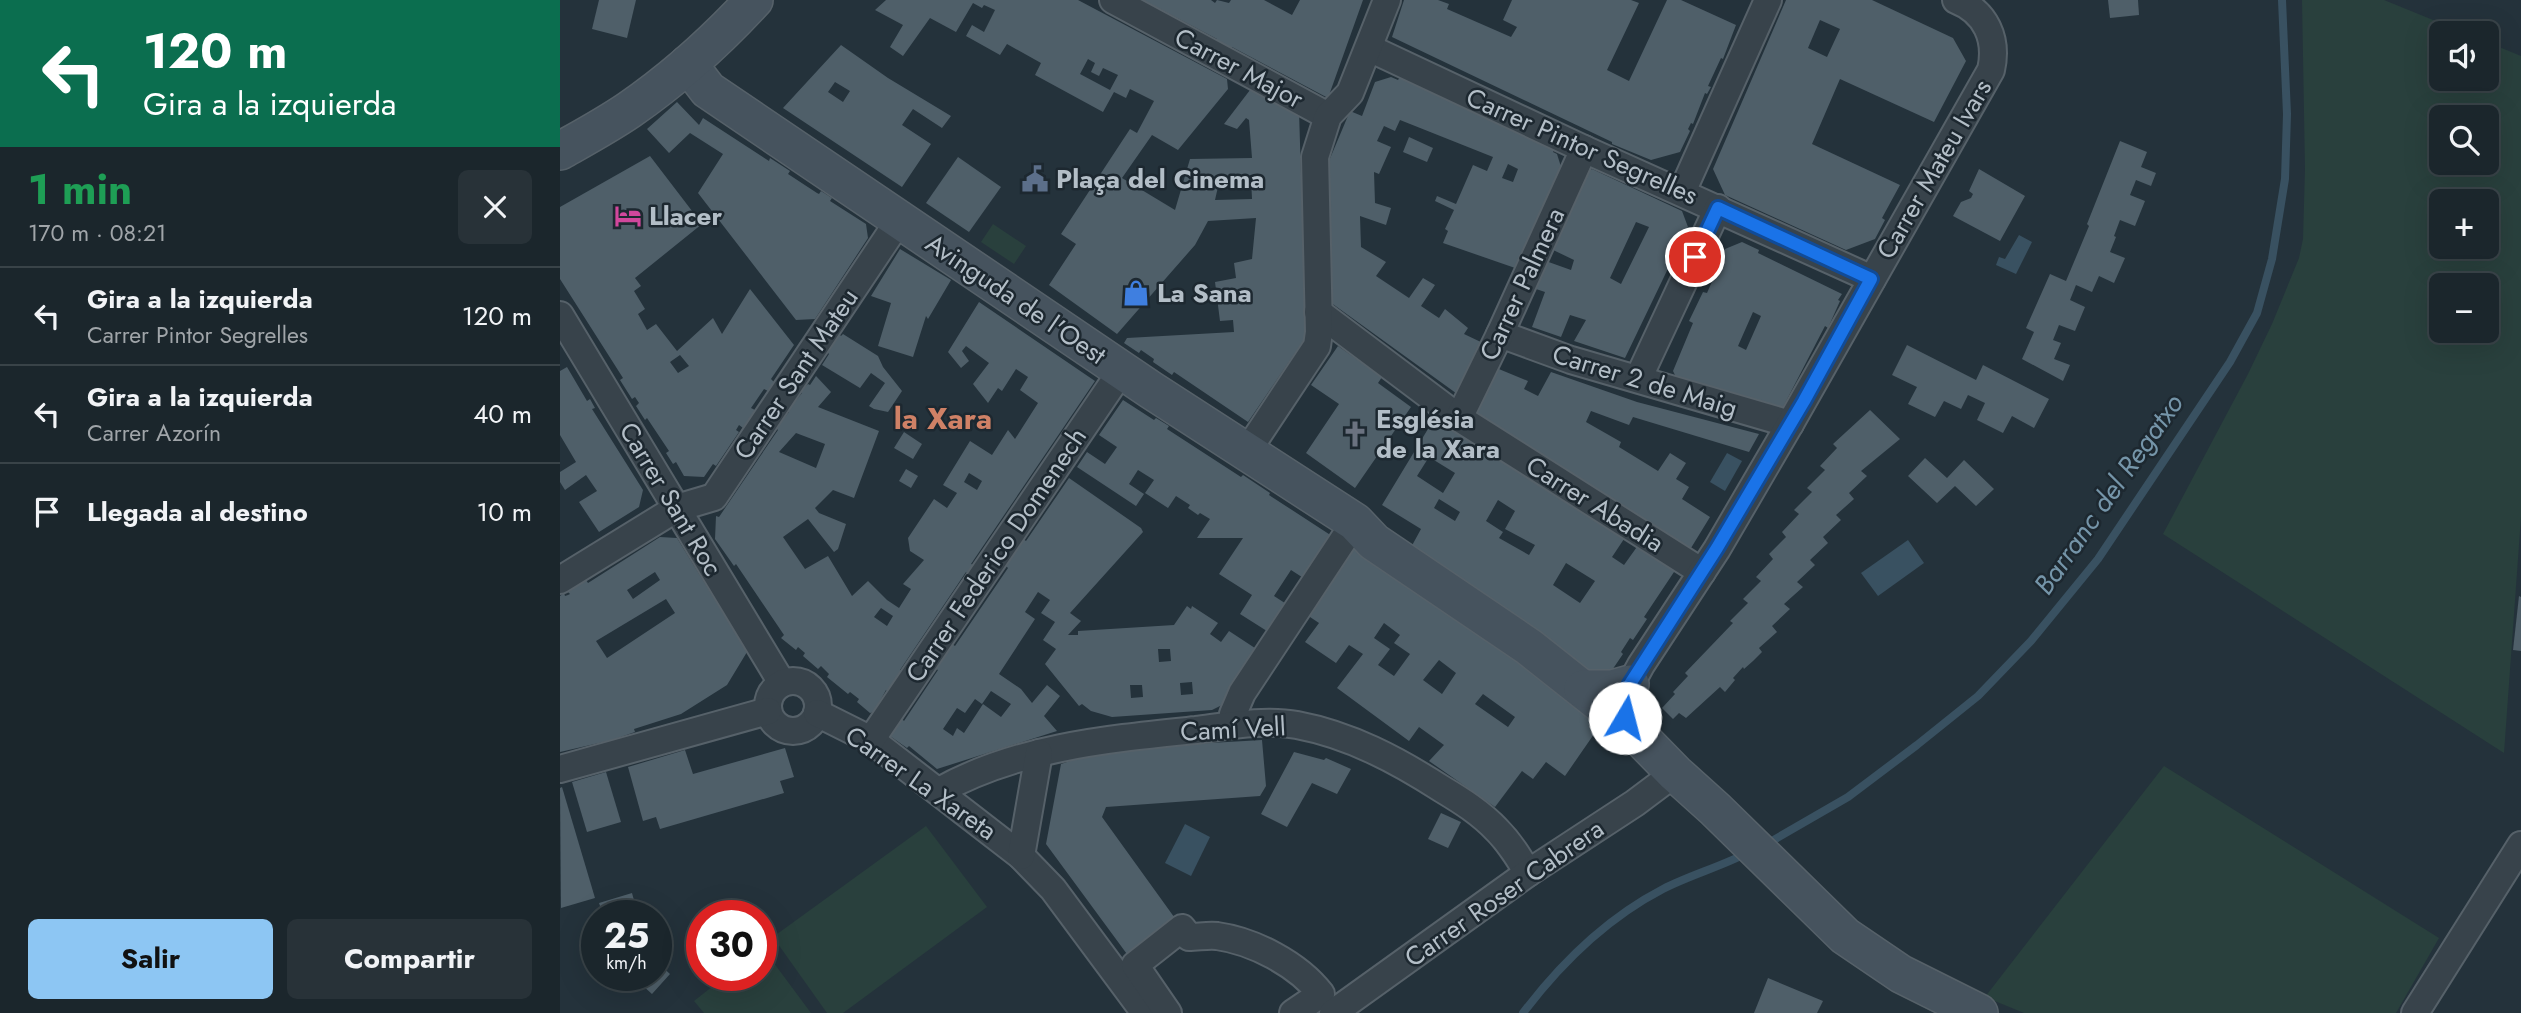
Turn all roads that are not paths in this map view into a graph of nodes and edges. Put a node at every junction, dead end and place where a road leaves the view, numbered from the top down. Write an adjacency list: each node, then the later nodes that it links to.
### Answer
1 (754, 0): 7 (main road)
2 (1114, 0): 8 (street, Carrer Major)
3 (1387, 0): 6 (street)
4 (1768, 0): 11 (street)
5 (1956, 0): 14 (street, Carrer Mateu Ivars)
6 (1369, 48): 8 (street); 9 (street, Carrer Pintor Segrelles)
7 (688, 64): 10 (main road); 13 (main road, Avinguda de l'Oest)
8 (1328, 116): 15 (street)
9 (1584, 149): 11 (street, Carrer Pintor Segrelles); 17 (street, Carrer Palmera)
10 (560, 151)
11 (1682, 192): 12 (street, Carrer Pintor Segrelles)
12 (1718, 208): 14 (street, Carrer Pintor Segrelles); 19 (street)
13 (900, 219): 18 (main road, Avinguda de l'Oest); 23 (street, Carrer Sant Mateu)
14 (1871, 279): 21 (street, Carrer Mateu Ivars)
15 (1318, 312): 20 (street, Carrer Abadia); 22 (street)
16 (561, 318): 23 (street, Carrer Sant Roc)
17 (1500, 334): 19 (street, Carrer 2 de Maig); 20 (street, Carrer Palmera)
18 (1122, 370): 22 (main road, Avinguda de l'Oest); 34 (street, Carrer Federico Domenech)
19 (1638, 379): 21 (street, Carrer 2 de Maig)
20 (1459, 418): 25 (street, Carrer Abadia)
21 (1790, 424): 25 (street, Carrer Mateu Ivars)
22 (1246, 453): 24 (main road, Avinguda de l'Oest)
23 (677, 508): 26 (street, Carrer Sant Mateu); 27 (street, Carrer Sant Roc)
24 (1355, 522): 29 (main road, Avinguda de l'Oest); 32 (street)
25 (1702, 572): 28 (street, Carrer Mateu Ivars)
26 (560, 580)
27 (782, 683): 30 (street); 31 (street)
28 (1630, 684): 29 (main road); 33 (street, Carrer Mateu Ivars)
29 (1583, 689): 33 (main road, Avinguda de l'Oest)
30 (768, 711): 31 (street); 36 (street)
31 (817, 713): 34 (street, Carrer La Xareta)
32 (1233, 714)
33 (1630, 727): 37 (main road, Avinguda de l'Oest)
34 (871, 740): 38 (street, Carrer La Xareta)
35 (1039, 753): 38 (street, Camí Vell); 40 (street, Carrer La Xareta); 41 (street, Camí Vell)
36 (560, 769)
37 (1675, 773): 41 (street, Carrer Roser Cabrera); 46 (main road, Avinguda de l'Oest)
38 (939, 791): 40 (street, Carrer La Xareta)
39 (2521, 845): 47 (street)
40 (1021, 856): 42 (street, Carrer La Xareta)
41 (1528, 873): 45 (street, Carrer Roser Cabrera)
42 (1145, 1013)
43 (1168, 1013): 44 (street)
44 (1293, 1013)
45 (1333, 1013)
46 (1979, 1013)
47 (2415, 1013)

